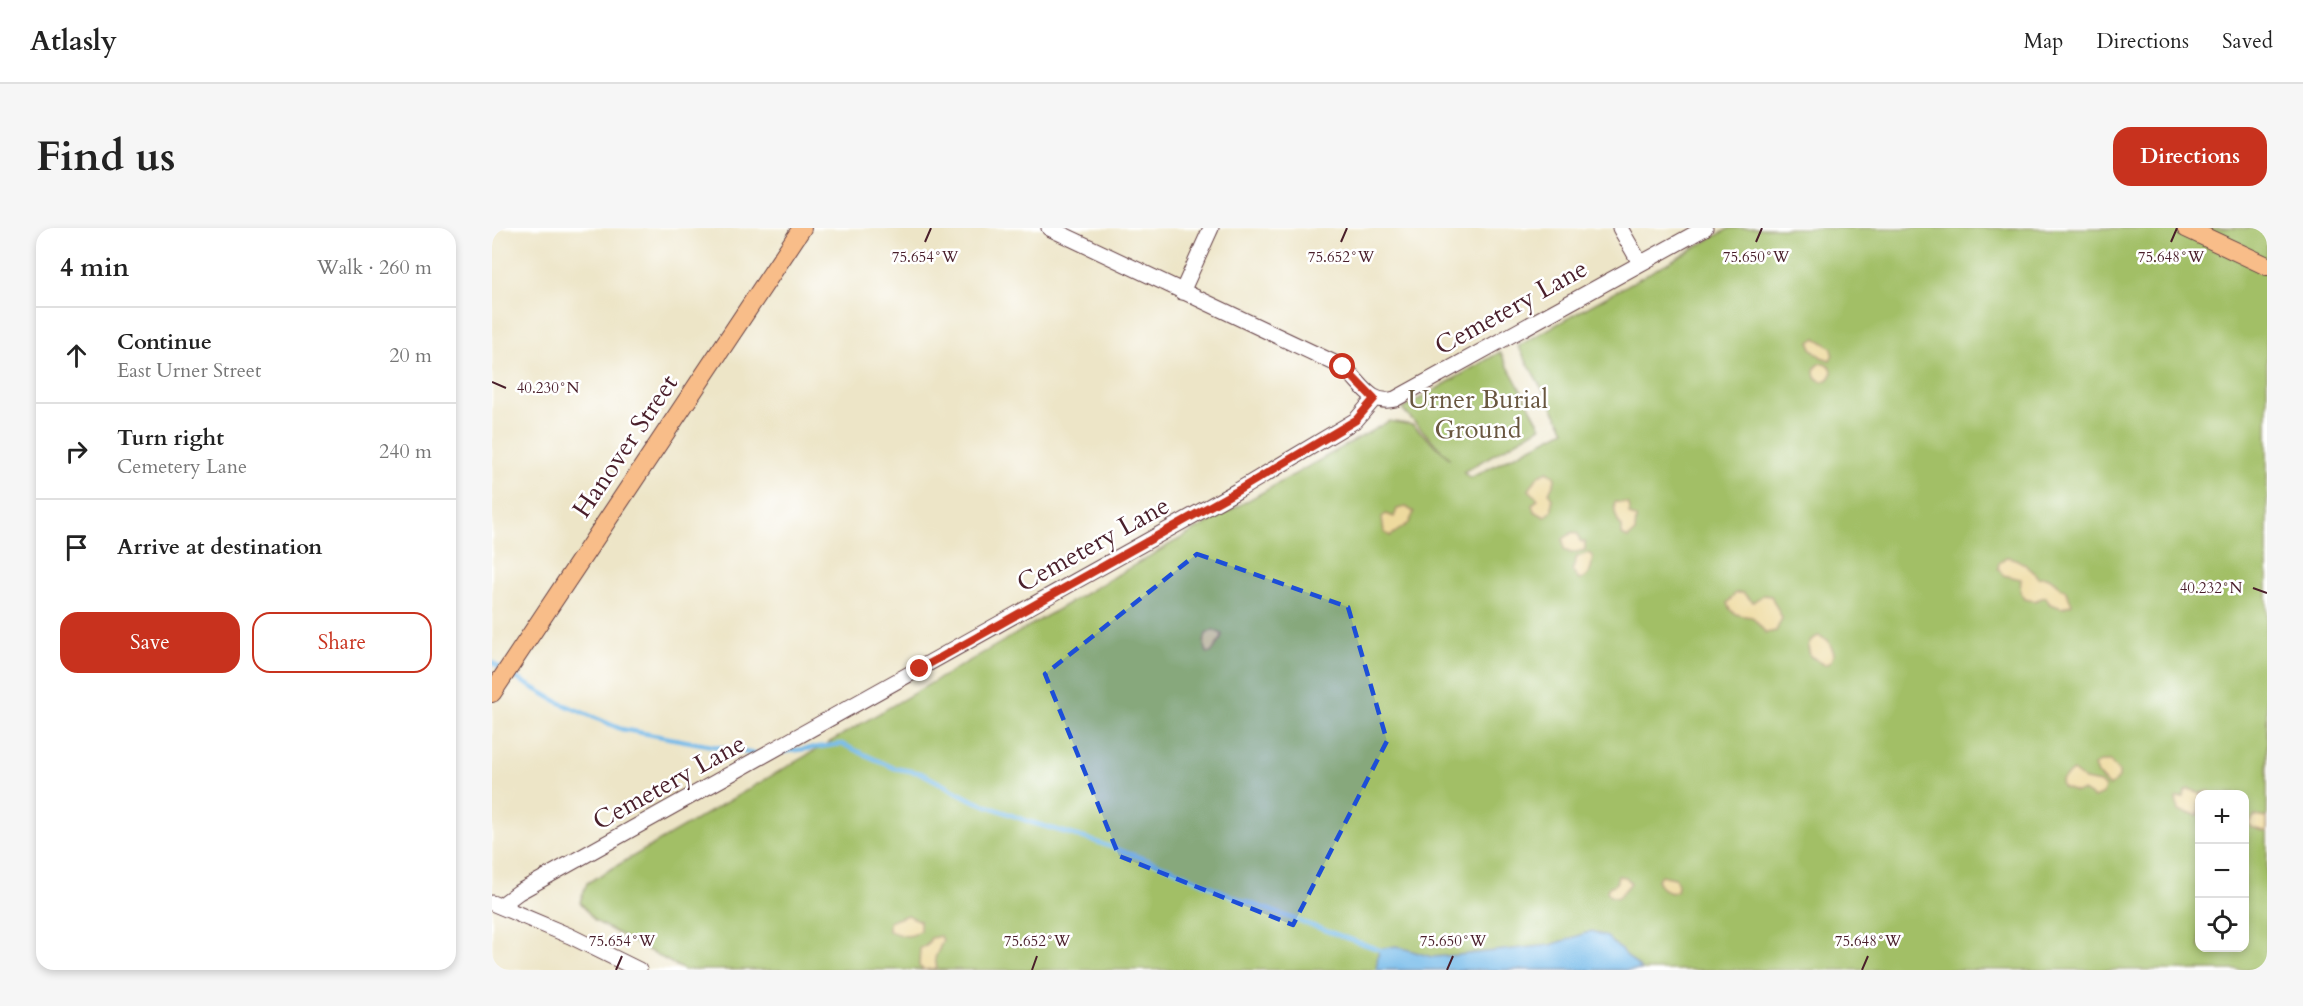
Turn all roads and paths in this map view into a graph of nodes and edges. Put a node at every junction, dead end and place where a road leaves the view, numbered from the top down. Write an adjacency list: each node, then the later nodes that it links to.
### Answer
1 (802, 228): 11 (main road, Hanover Street)
2 (1049, 228): 9 (street)
3 (1211, 228): 9 (street)
4 (1620, 228): 7 (street)
5 (1706, 228): 7 (street, Cemetery Lane)
6 (2186, 228): 8 (main road)
7 (1640, 263): 10 (street, Cemetery Lane)
8 (2267, 266)
9 (1182, 292): 10 (street)
10 (1374, 399): 12 (street, Cemetery Lane)
11 (492, 693)
12 (496, 905): 13 (street)
13 (639, 970)

